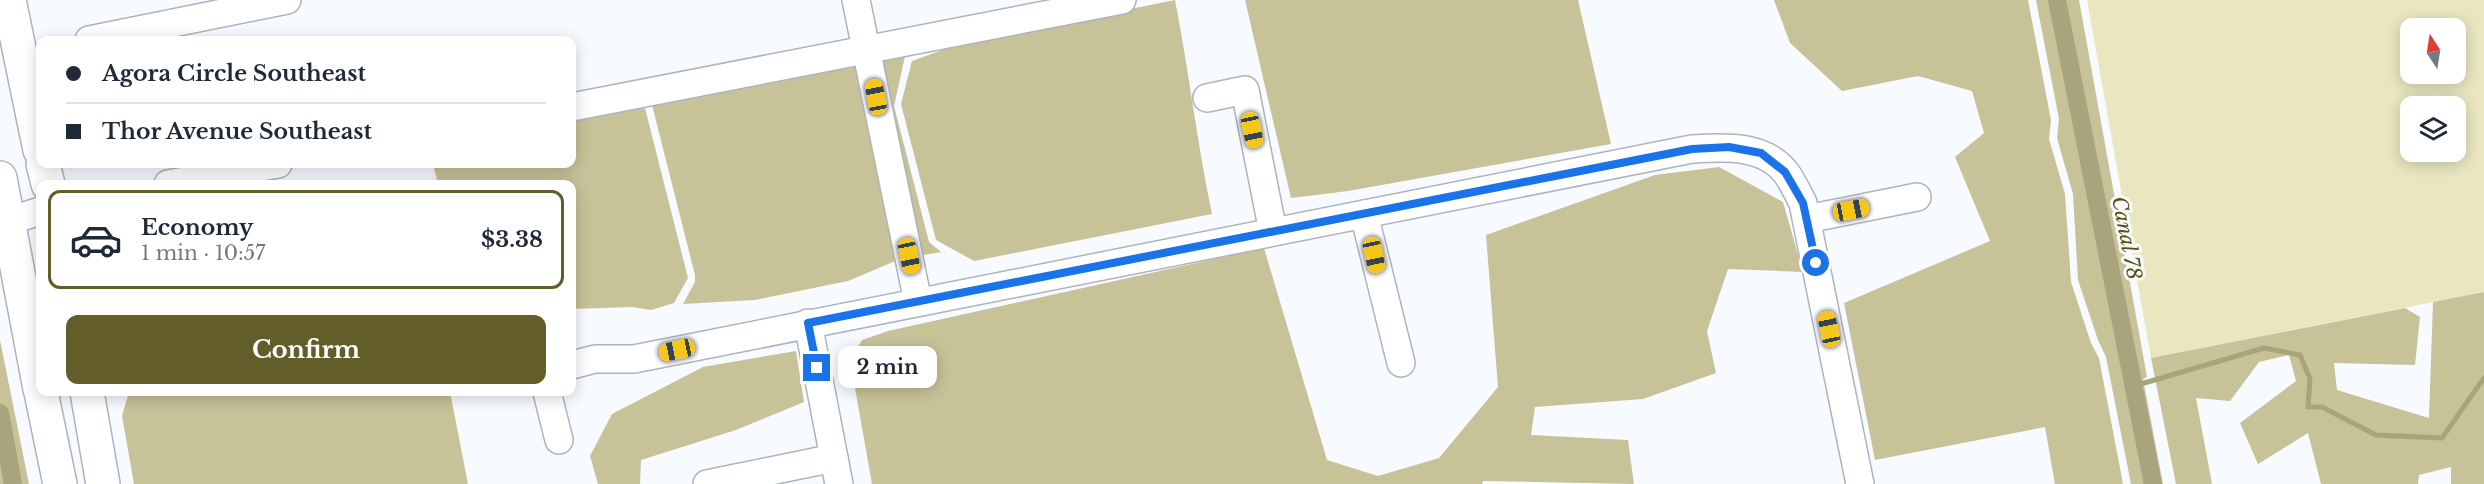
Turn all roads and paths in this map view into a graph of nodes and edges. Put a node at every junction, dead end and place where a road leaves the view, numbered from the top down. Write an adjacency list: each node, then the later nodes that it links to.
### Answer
1 (9, 0): 7 (main road)
2 (287, 0): 5 (street)
3 (856, 0): 6 (street)
4 (1122, 0): 6 (street)
5 (108, 36)
6 (867, 51): 10 (street); 20 (street)
7 (31, 52): 9 (main road)
8 (1207, 98): 19 (street)
9 (36, 106)
10 (576, 107)
11 (256, 168): 13 (street)
12 (0, 178): 18 (main road)
13 (190, 180)
14 (1917, 197): 17 (street)
15 (36, 212): 18 (street)
16 (1364, 214): 17 (street); 19 (street); 22 (street)
17 (1807, 219): 33 (street)
18 (4, 223): 24 (main road)
19 (1273, 232): 20 (street)
20 (918, 302): 21 (street)
21 (808, 323): 23 (street); 29 (street)
22 (1401, 363)
23 (576, 364)
24 (36, 367)
25 (42, 396): 30 (main road)
26 (88, 396): 31 (main road)
27 (548, 396): 28 (street)
28 (559, 440)
29 (837, 471): 32 (street)
30 (60, 484)
31 (103, 484)
32 (707, 484)
33 (1860, 484)

